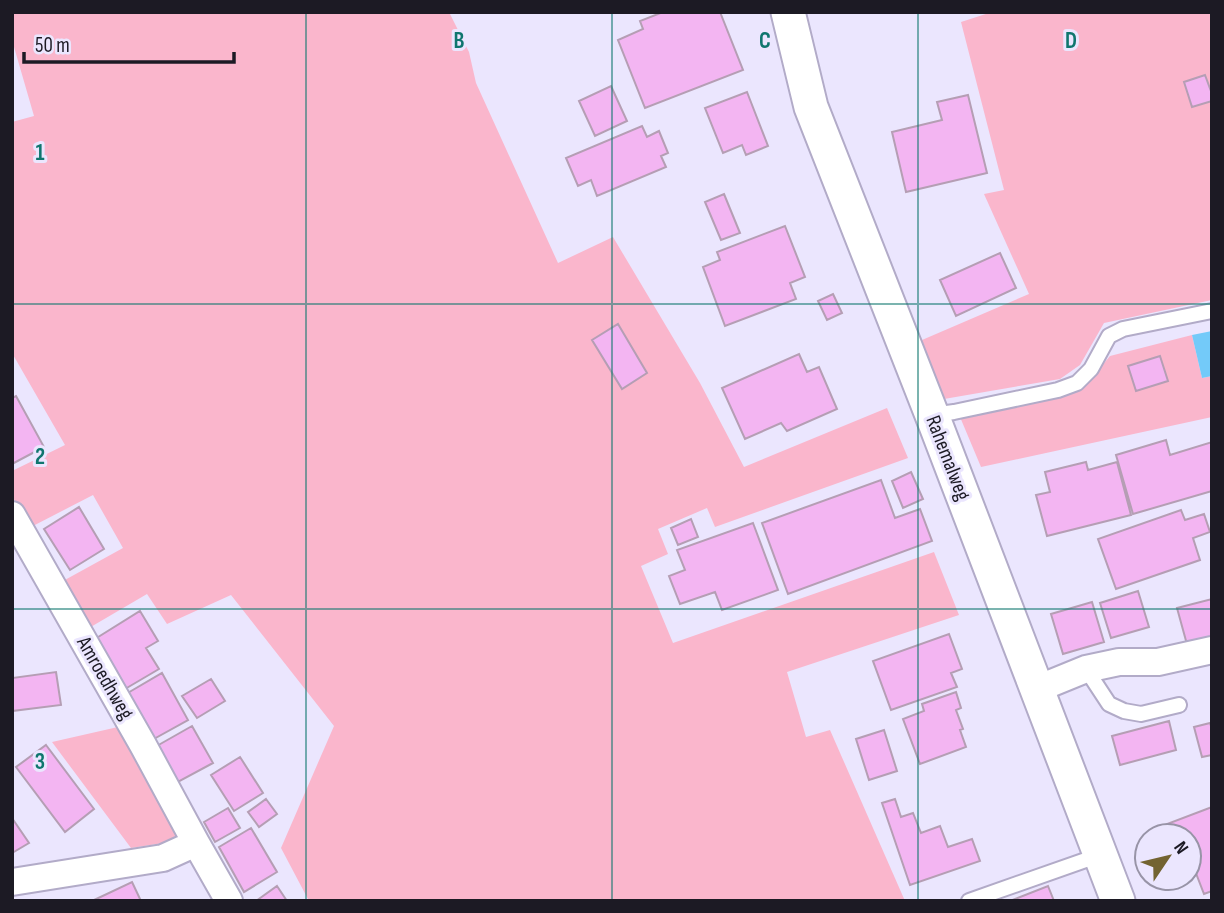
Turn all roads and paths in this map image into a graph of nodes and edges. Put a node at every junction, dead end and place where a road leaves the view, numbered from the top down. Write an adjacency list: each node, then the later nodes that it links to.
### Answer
1 (788, 12): 3 (street, Rahemalweg)
2 (1212, 311): 3 (lane)
3 (932, 415): 7 (street, Rahemalweg)
4 (12, 515): 9 (street, Amroedhweg)
5 (1212, 650): 6 (street)
6 (1086, 669): 7 (street); 8 (lane)
7 (1037, 689): 10 (street, Rahemalweg)
8 (1179, 705)
9 (196, 843): 11 (street); 12 (street, Amroedhweg)
10 (1100, 855): 13 (lane); 14 (street, Rahemalweg)
11 (12, 882)
12 (229, 901)
13 (969, 901)
14 (1118, 901)

